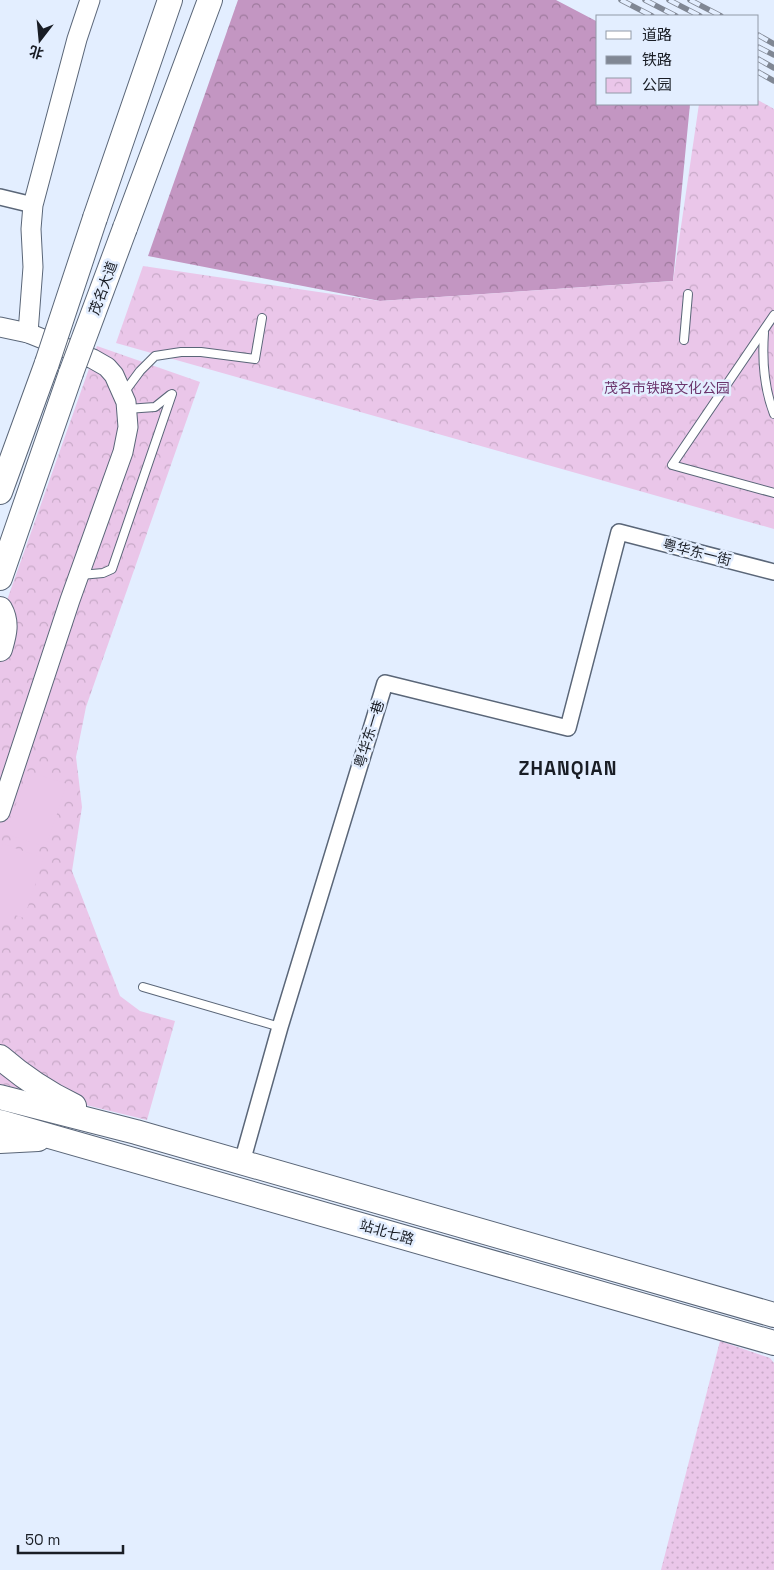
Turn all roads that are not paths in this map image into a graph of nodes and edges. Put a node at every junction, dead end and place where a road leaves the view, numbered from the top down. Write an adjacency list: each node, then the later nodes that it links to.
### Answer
1 (90, 0): 5 (street)
2 (170, 0): 16 (main road, 茂名大道, bridge)
3 (210, 0): 21 (main road, 茂名大道, bridge)
4 (0, 197): 5 (street)
5 (33, 205): 10 (street)
6 (688, 294): 13 (lane)
7 (774, 315): 11 (lane)
8 (262, 318): 14 (lane)
9 (0, 327): 10 (street)
10 (28, 333): 14 (street)
11 (763, 333): 12 (lane); 15 (lane); 17 (lane)
12 (774, 333)
13 (684, 340)
14 (124, 402): 20 (street); 20 (lane)
15 (774, 414)
16 (0, 492)
17 (774, 493)
18 (620, 532): 19 (street, 粤华东一街); 26 (street, 粤华东一巷)
19 (774, 572)
20 (79, 575): 24 (street)
21 (0, 578)
22 (0, 609): 23 (main road)
23 (0, 649)
24 (0, 812)
25 (143, 987): 26 (lane)
26 (280, 1027): 33 (street, 粤华东一巷)
27 (0, 1057): 30 (main road)
28 (0, 1097): 30 (main road, 站北七路)
29 (0, 1122): 31 (main road, 站北七路)
30 (136, 1132): 33 (main road, 站北七路)
31 (55, 1138): 32 (main road); 35 (main road, 站北七路)
32 (0, 1141)
33 (242, 1162): 34 (main road, 站北七路)
34 (349, 1193): 35 (main road); 36 (main road, 站北七路)
35 (342, 1219): 37 (main road, 站北七路)
36 (568, 1256): 37 (main road); 38 (main road, 站北七路)
37 (560, 1282): 39 (main road, 站北七路)
38 (774, 1315)
39 (772, 1343)

